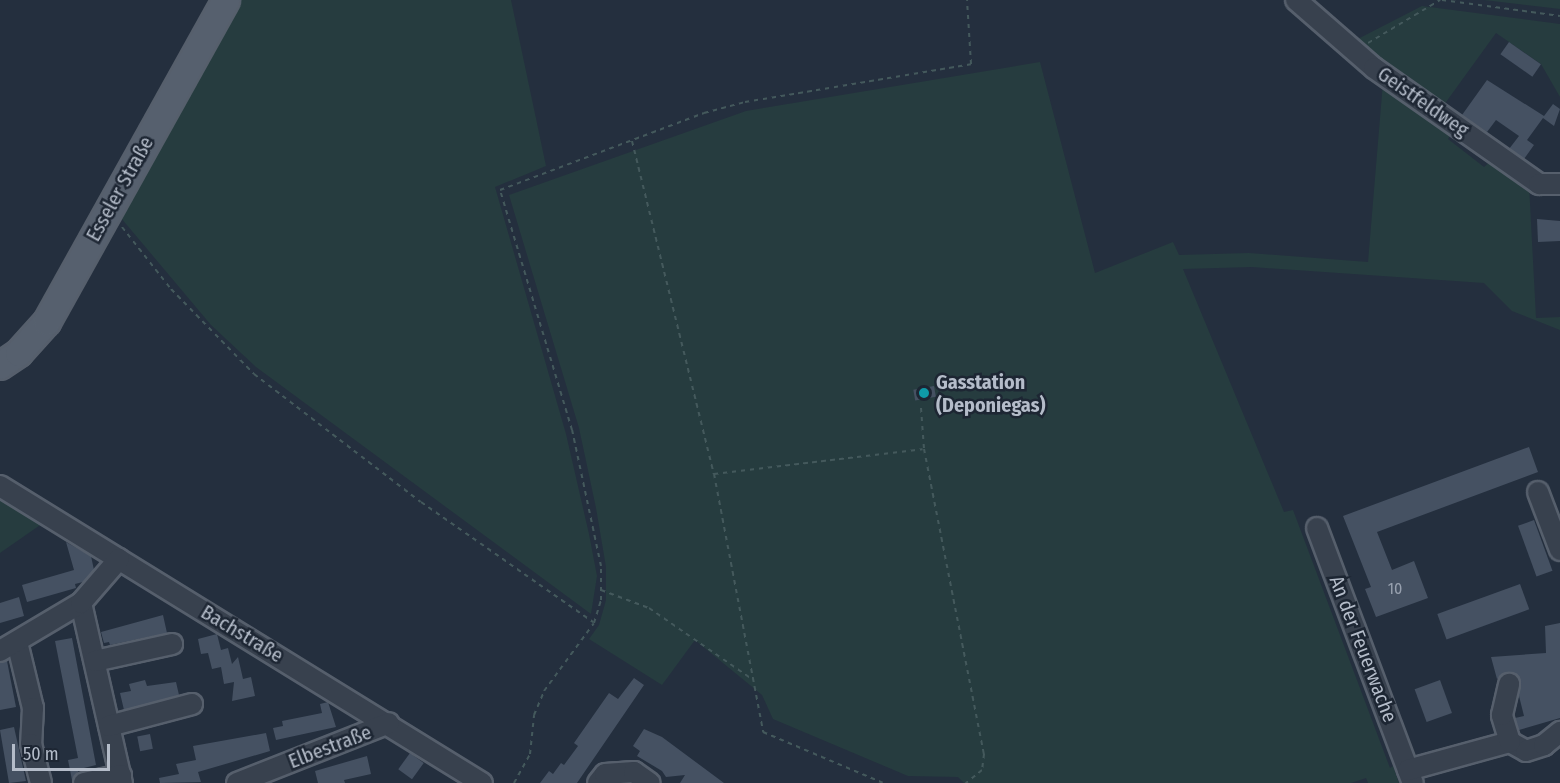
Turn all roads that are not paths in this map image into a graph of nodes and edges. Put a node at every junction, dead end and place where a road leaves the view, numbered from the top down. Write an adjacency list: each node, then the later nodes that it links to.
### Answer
1 (226, 0): 4 (main road, Esseler Straße)
2 (1296, 0): 3 (street, Geistfeldweg)
3 (1560, 184)
4 (0, 366)
5 (0, 486): 9 (street, Bachstraße)
6 (1538, 492): 8 (street)
7 (1317, 528): 20 (street, An der Feuerwache)
8 (1560, 550)
9 (119, 559): 10 (street); 16 (street, Bachstraße)
10 (81, 603): 12 (street); 13 (street)
11 (172, 644): 13 (street)
12 (9, 646): 22 (street)
13 (94, 661): 17 (street)
14 (1509, 684): 19 (street)
15 (192, 704): 17 (street)
16 (389, 723): 24 (street, Elbestraße); 25 (street, Bachstraße)
17 (110, 726): 21 (street)
18 (1560, 732): 19 (street, An der Feuerwache)
19 (1510, 742): 20 (street, An der Feuerwache)
20 (1411, 777)
21 (121, 779): 23 (street)
22 (40, 783)
23 (84, 783)
24 (237, 783)
25 (482, 783)
26 (598, 783): 27 (street)
27 (650, 783)

